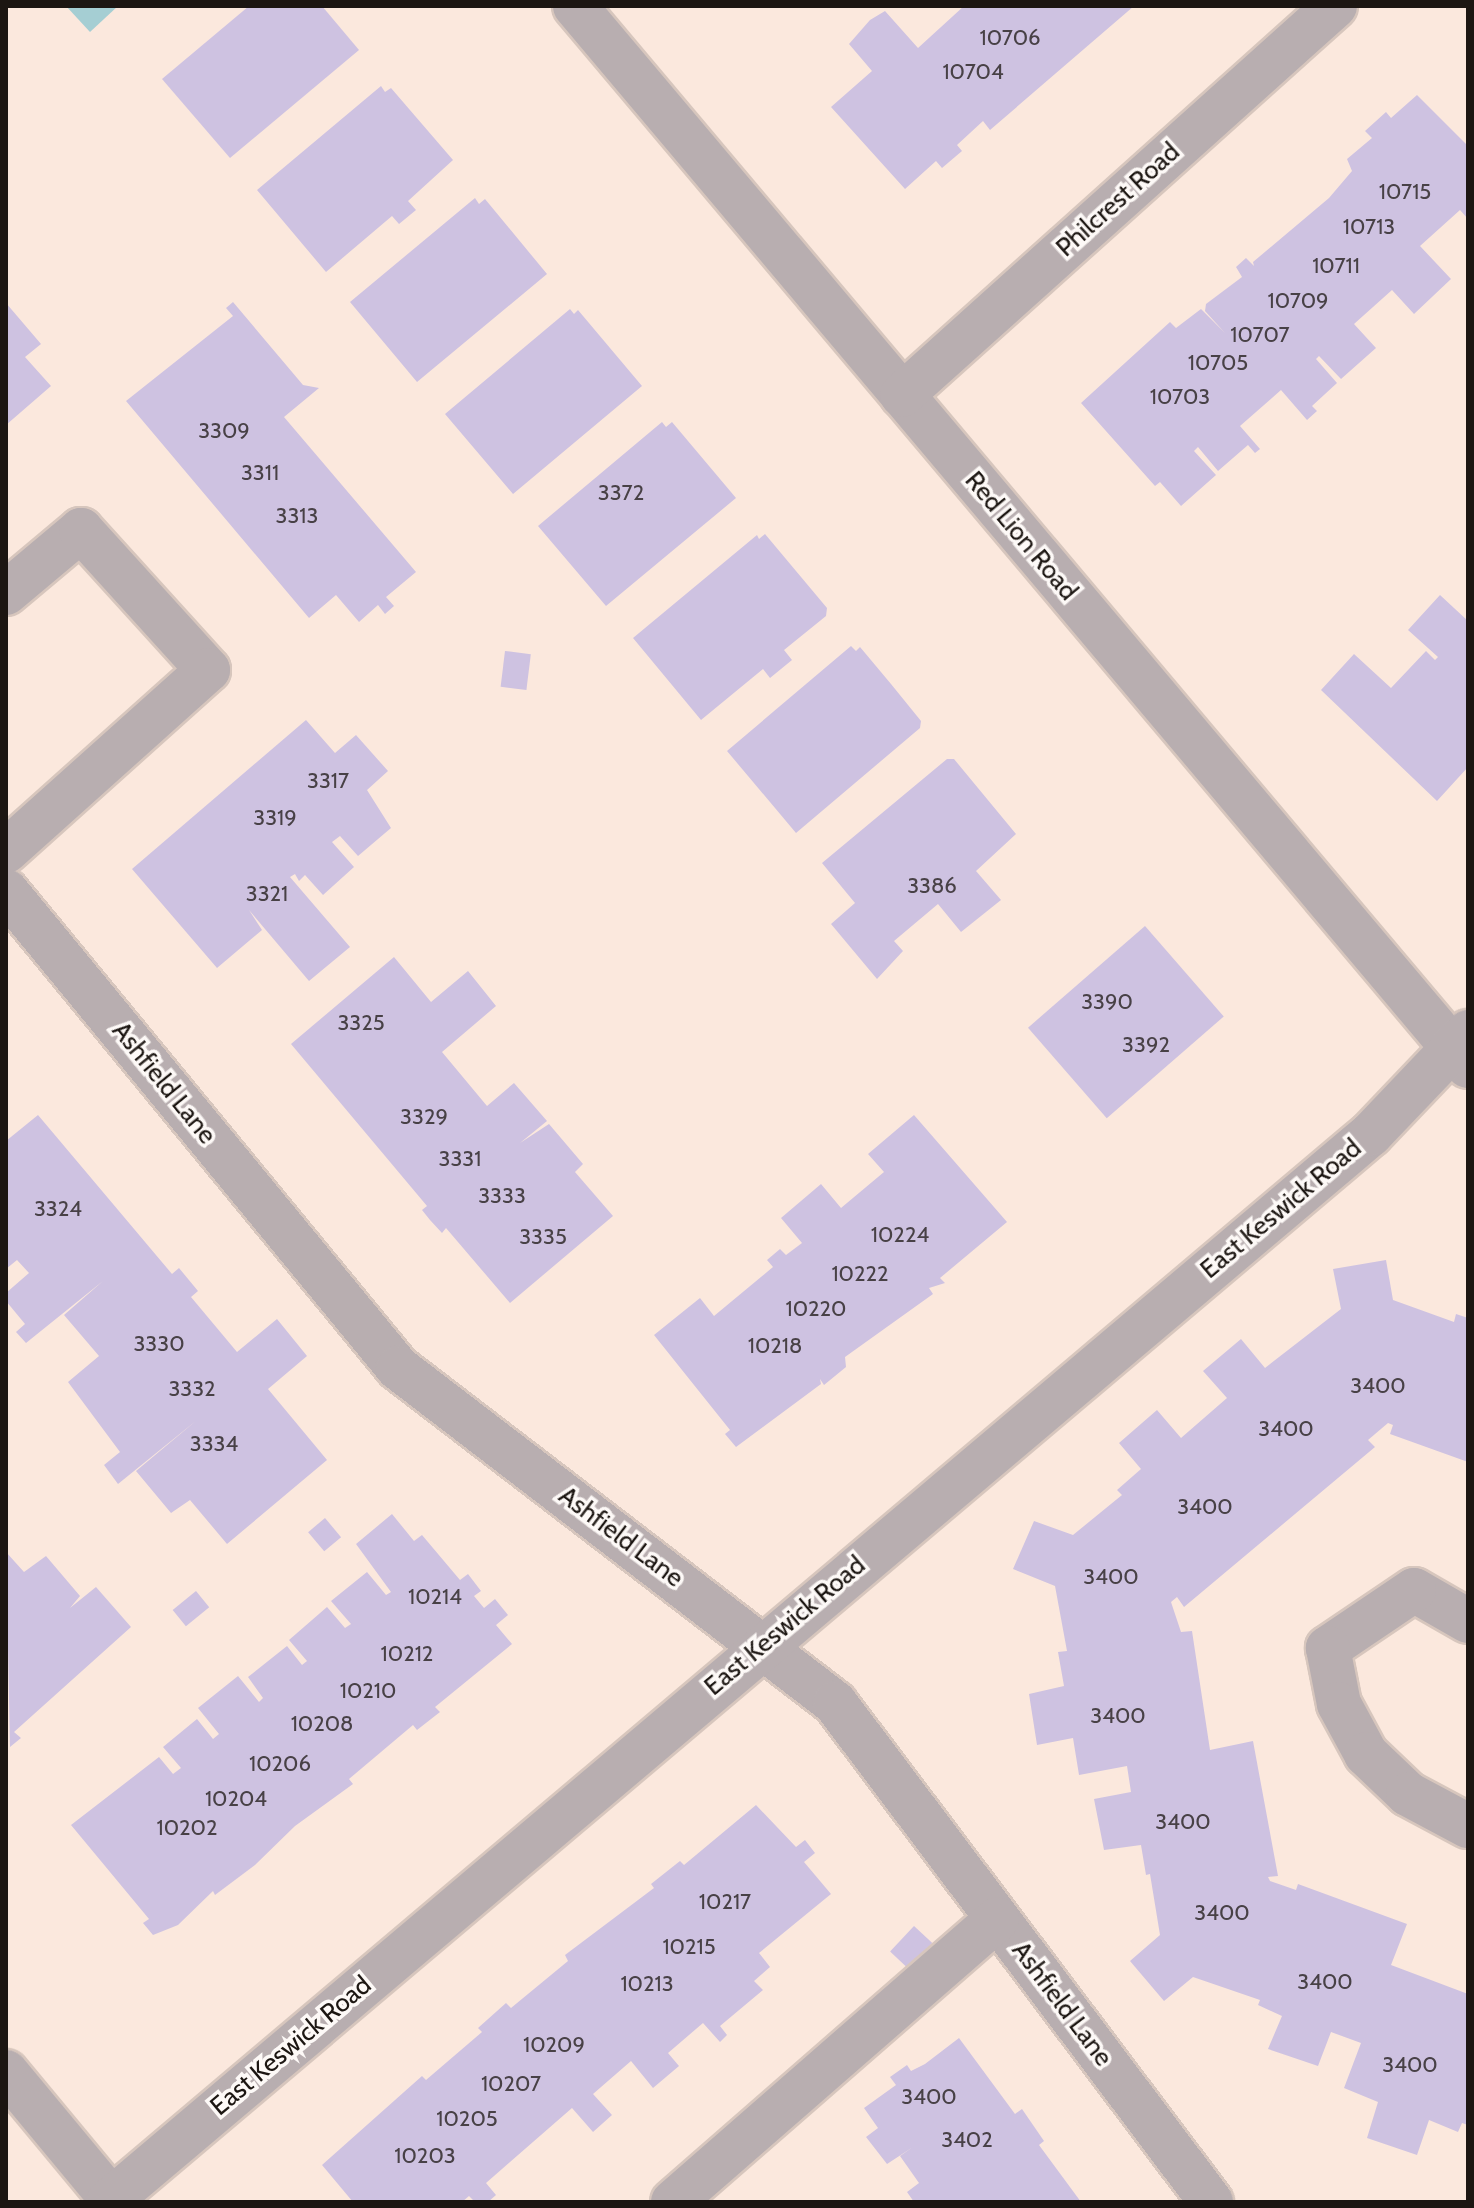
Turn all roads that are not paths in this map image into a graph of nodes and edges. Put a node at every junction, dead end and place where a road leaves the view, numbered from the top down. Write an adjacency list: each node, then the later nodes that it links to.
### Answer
1 (575, 6): 3 (street, Red Lion Road)
2 (1335, 6): 3 (street, Philcrest Road)
3 (902, 395): 7 (street, Red Lion Road)
4 (6, 593): 5 (street)
5 (6, 851)
6 (6, 891): 9 (street, Ashfield Lane)
7 (1463, 1048): 9 (street, East Keswick Road)
8 (1468, 1621): 10 (street)
9 (763, 1645): 11 (street, Ashfield Lane); 14 (street, East Keswick Road)
10 (1468, 1826)
11 (997, 1919): 13 (street); 15 (street, Ashfield Lane)
12 (6, 2072): 14 (street)
13 (701, 2193)
14 (111, 2201)
15 (1211, 2202)

